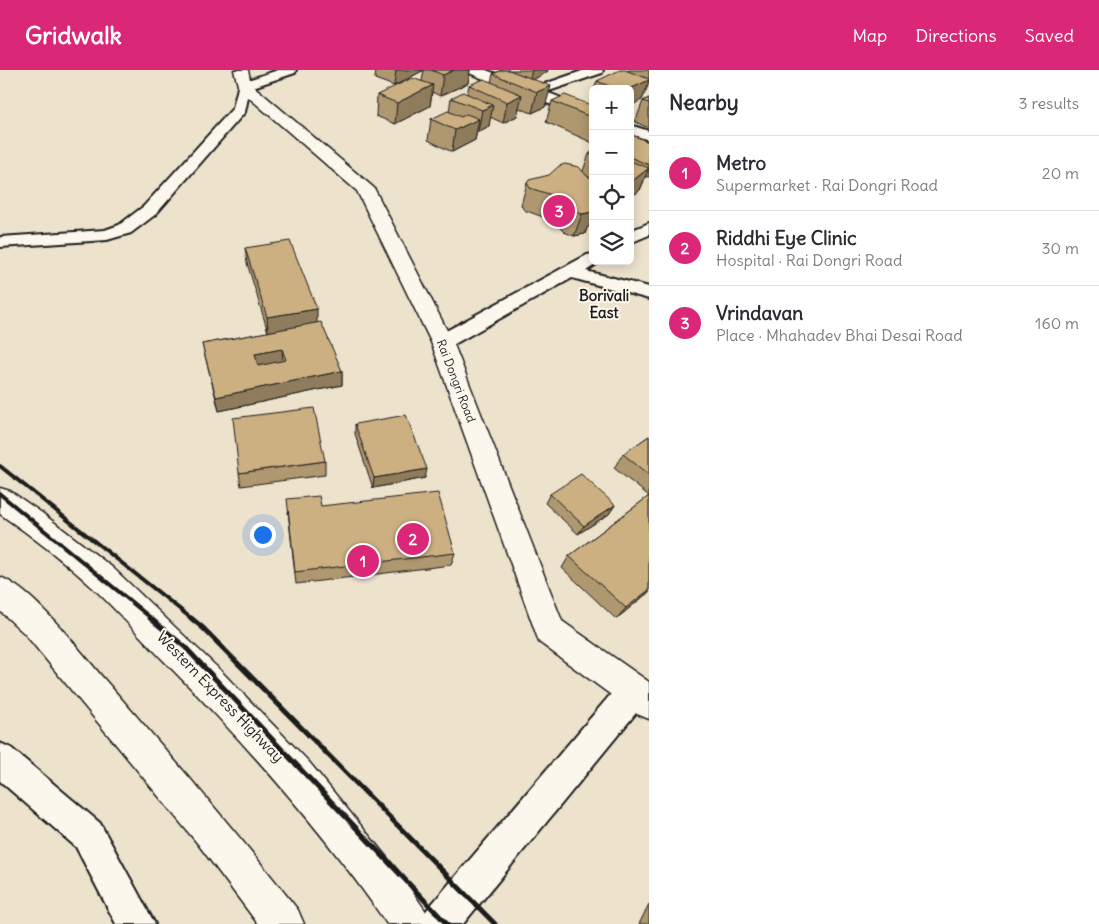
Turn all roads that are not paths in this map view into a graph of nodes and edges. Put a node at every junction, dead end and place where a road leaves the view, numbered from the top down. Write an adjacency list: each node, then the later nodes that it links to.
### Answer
1 (290, 70): 4 (street)
2 (474, 70): 5 (street)
3 (597, 70): 5 (street)
4 (243, 78): 11 (street); 15 (main road, Rai Dongri Road)
5 (531, 93): 6 (street)
6 (589, 114)
7 (633, 130): 8 (street)
8 (649, 136)
9 (649, 228): 10 (street)
10 (634, 236)
11 (0, 242)
12 (589, 261): 13 (street)
13 (569, 272): 14 (street); 15 (street)
14 (649, 293)
15 (442, 342): 18 (main road, Rai Dongri Road)
16 (0, 499): 22 (main road, Western Express Highway)
17 (0, 591): 21 (main road)
18 (641, 697): 23 (street)
19 (0, 759): 20 (street)
20 (136, 924)
21 (284, 924)
22 (411, 924)
23 (440, 924)

